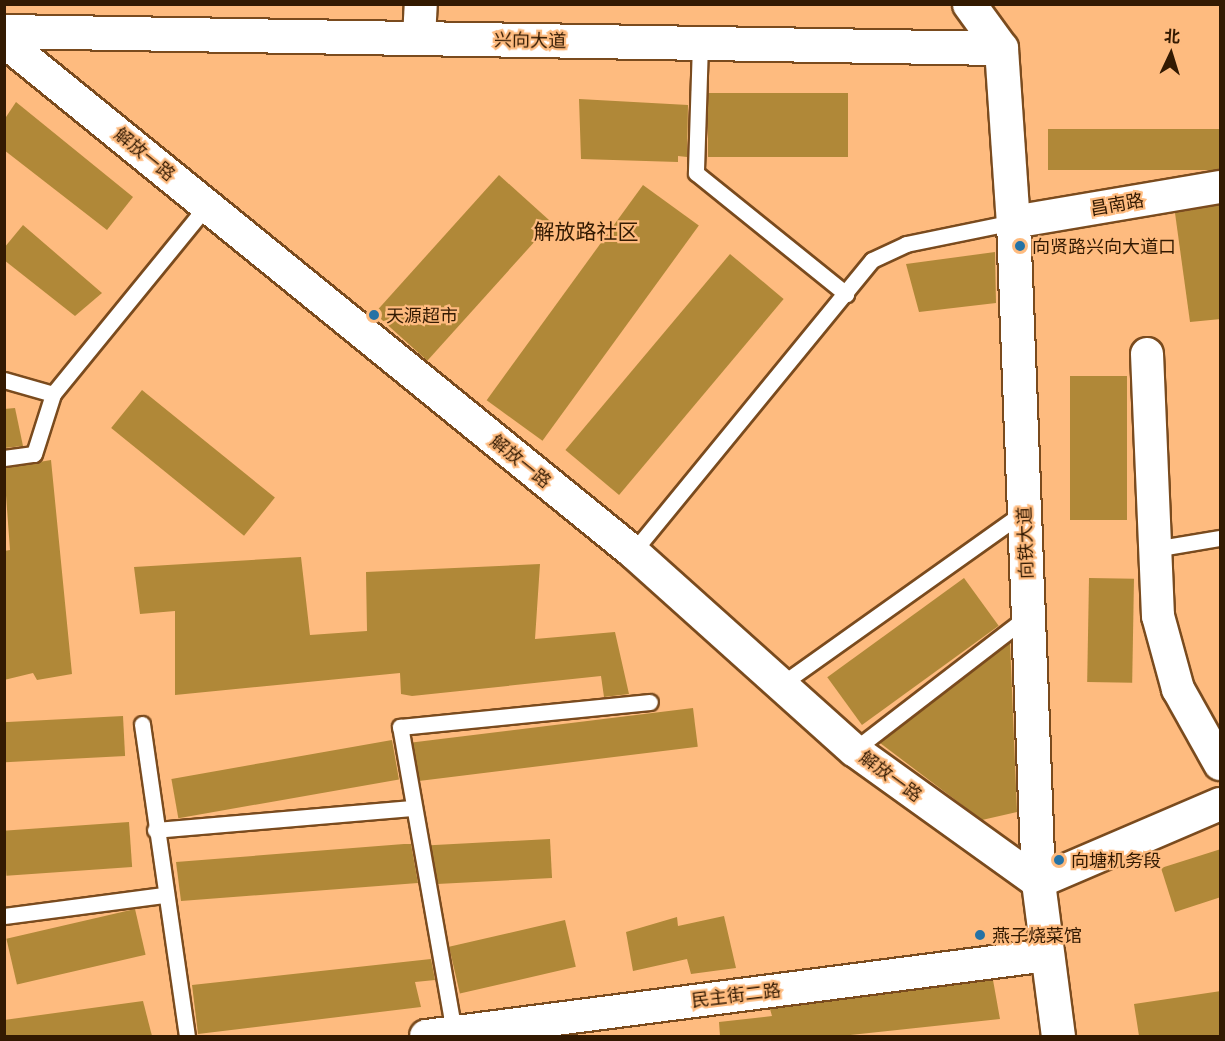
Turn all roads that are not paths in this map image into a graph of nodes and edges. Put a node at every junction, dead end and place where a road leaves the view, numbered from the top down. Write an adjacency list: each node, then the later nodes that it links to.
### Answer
1 (421, 4): 4 (street)
2 (969, 4): 7 (street)
3 (4, 31): 4 (street, 兴向大道)
4 (418, 38): 6 (street, 兴向大道)
5 (4, 40): 9 (street, 解放一路)
6 (700, 43): 7 (street, 兴向大道); 11 (lane)
7 (1001, 48): 10 (street, 向铁大道)
8 (1221, 187): 10 (street, 昌南路)
9 (207, 205): 14 (lane); 19 (street, 解放一路)
10 (1013, 222): 11 (lane); 16 (street, 向铁大道)
11 (846, 294): 19 (lane)
12 (1147, 354): 18 (street)
13 (4, 380): 14 (lane)
14 (53, 394): 15 (lane)
15 (4, 458)
16 (1024, 512): 20 (street, 向铁大道); 21 (lane)
17 (1221, 538): 18 (lane)
18 (1154, 549): 25 (street)
19 (633, 552): 21 (street, 解放一路)
20 (1028, 615): 24 (lane); 29 (street, 向铁大道)
21 (779, 686): 24 (street, 解放一路)
22 (650, 702): 27 (lane)
23 (142, 724): 28 (lane)
24 (854, 750): 29 (street, 解放一路)
25 (1221, 764)
26 (1221, 804): 29 (street)
27 (413, 808): 28 (lane); 33 (lane)
28 (155, 830): 30 (lane)
29 (1038, 882): 32 (street, 向铁大道)
30 (164, 895): 31 (lane); 34 (lane)
31 (4, 916)
32 (1047, 955): 33 (street, 民主街二路); 35 (street, 向铁大道)
33 (440, 1034)
34 (187, 1036)
35 (1058, 1036)

